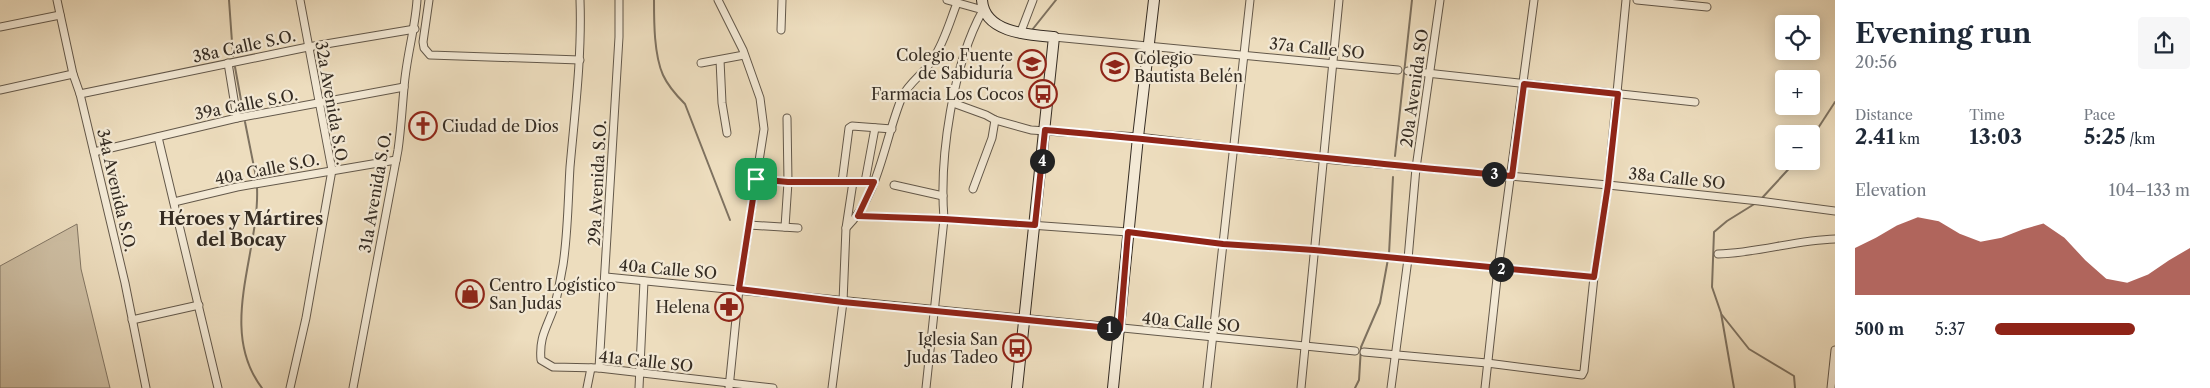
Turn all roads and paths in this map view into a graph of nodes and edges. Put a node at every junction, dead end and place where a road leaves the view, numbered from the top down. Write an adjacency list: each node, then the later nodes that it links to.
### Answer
1 (57, 0): 21 (street, 34a Avenida S.O.)
2 (300, 0): 27 (street, 32a Avenida S.O.)
3 (417, 0): 23 (street, 31a Avenida S.O.)
4 (429, 0): 31 (street)
5 (580, 0): 31 (street)
6 (619, 0): 90 (street, 29a Avenida S.O.)
7 (718, 0): 29 (street)
8 (782, 0): 24 (street)
9 (947, 0): 18 (street)
10 (1033, 0): 25 (street)
11 (1154, 0): 28 (street)
12 (1250, 0): 30 (street)
13 (1339, 0): 35 (street)
14 (1440, 0): 38 (street, 20a Avenida SO)
15 (1534, 0): 40 (street)
16 (1626, 0): 44 (street)
17 (1637, 0): 20 (street)
18 (957, 3): 19 (street); 52 (street)
19 (982, 5): 25 (street); 46 (street)
20 (1707, 7)
21 (60, 15): 22 (street); 39 (street, 34a Avenida S.O.)
22 (0, 27)
23 (415, 29): 27 (street, 38a Calle S.O.); 41 (street, 31a Avenida S.O.)
24 (781, 30)
25 (1020, 34): 26 (street)
26 (1054, 37): 28 (street, 37a Calle SO); 53 (street)
27 (308, 47): 33 (street, 38a Calle S.O.); 47 (street, 32a Avenida S.O.)
28 (1149, 47): 30 (street, 37a Calle SO); 56 (street)
29 (744, 55): 32 (street); 64 (street)
30 (1244, 55): 35 (street, 37a Calle SO); 57 (street)
31 (580, 60): 107 (street, 41a Calle SO)
32 (720, 60): 34 (street); 54 (street)
33 (228, 62): 43 (street, 38a Calle S.O.); 48 (street)
34 (702, 63)
35 (1333, 63): 36 (street, 37a Calle SO); 59 (street)
36 (1398, 70)
37 (1408, 71): 38 (street)
38 (1430, 73): 40 (street); 61 (street, 20a Avenida SO)
39 (73, 74): 42 (street); 43 (street, 34a Avenida S.O.)
40 (1524, 84): 44 (street); 63 (street)
41 (404, 87): 47 (street, 39a Calle S.O.); 60 (street, 31a Avenida S.O.)
42 (0, 90)
43 (80, 94): 58 (street, 34a Avenida S.O.)
44 (1618, 94): 45 (street); 71 (street)
45 (1696, 102)
46 (953, 103): 50 (street, 38a Calle SO); 73 (street)
47 (319, 104): 48 (street, 39a Calle S.O.); 62 (street, 32a Avenida S.O.)
48 (237, 118): 55 (street, 39a Calle S.O.)
49 (787, 118): 65 (street)
50 (995, 120): 53 (street, 38a Calle SO); 72 (street)
51 (875, 128): 52 (street); 66 (street); 68 (street)
52 (892, 129): 69 (street)
53 (1045, 130): 56 (street, 38a Calle SO); 79 (street)
54 (727, 133)
55 (158, 137): 58 (street, 39a Calle S.O.); 74 (street)
56 (1138, 138): 57 (street, 38a Calle SO); 83 (street)
57 (1234, 149): 59 (street, 38a Calle SO); 85 (street)
58 (94, 152): 97 (street, 34a Avenida S.O.)
59 (1324, 159): 61 (street, 38a Calle SO); 86 (street)
60 (396, 160): 62 (street, 40a Calle S.O.); 114 (street, 31a Avenida S.O.)
61 (1416, 168): 63 (street, 38a Calle SO); 88 (street, 20a Avenida SO)
62 (332, 170): 74 (street, 40a Calle S.O.); 113 (street, 32a Avenida S.O.)
63 (1512, 176): 71 (street, 38a Calle SO); 89 (street)
64 (756, 179): 65 (street); 78 (street)
65 (788, 182): 66 (street); 80 (street)
66 (842, 182): 67 (street)
67 (853, 182): 68 (street); 82 (street)
68 (865, 182): 69 (street)
69 (874, 182): 76 (street)
70 (894, 185): 73 (street)
71 (1608, 185): 75 (street, 38a Calle SO); 91 (street)
72 (973, 189)
73 (943, 196): 77 (street)
74 (174, 202): 95 (street)
75 (1835, 211)
76 (858, 216): 77 (street); 82 (street)
77 (944, 219): 79 (street); 96 (street)
78 (749, 225): 80 (street); 93 (street)
79 (1035, 225): 83 (street); 98 (street)
80 (785, 227): 81 (street)
81 (798, 228)
82 (846, 228): 94 (street)
83 (1128, 232): 85 (street); 99 (street)
84 (1835, 240): 87 (street)
85 (1223, 244): 86 (street); 100 (street)
86 (1314, 250): 88 (street); 101 (street)
87 (1718, 254)
88 (1408, 259): 89 (street); 105 (street, 20a Avenida SO)
89 (1498, 269): 91 (street); 106 (street)
90 (606, 277): 92 (street, 40a Calle SO); 108 (street, 29a Avenida S.O.)
91 (1594, 277): 106 (street)
92 (644, 281): 93 (street, 40a Calle SO); 109 (street)
93 (739, 289): 94 (street, 40a Calle SO); 110 (street)
94 (843, 302): 96 (street, 40a Calle SO); 118 (street)
95 (199, 305): 97 (street); 112 (street)
96 (934, 311): 98 (street, 40a Calle SO); 119 (street)
97 (132, 320): 111 (street, 34a Avenida S.O.)
98 (1025, 320): 99 (street, 40a Calle SO); 120 (street)
99 (1120, 329): 100 (street, 40a Calle SO); 121 (street)
100 (1212, 338): 101 (street, 40a Calle SO); 122 (street)
101 (1305, 346): 103 (street, 40a Calle SO); 123 (street)
102 (1835, 350): 126 (street)
103 (1355, 351)
104 (1364, 352): 105 (street)
105 (1396, 355): 106 (street); 124 (street, 20a Avenida SO)
106 (1487, 363): 125 (street)
107 (591, 368): 108 (street, 41a Calle SO); 115 (street)
108 (599, 368): 109 (street, 41a Calle SO)
109 (640, 374): 110 (street, 41a Calle SO); 116 (street)
110 (729, 386): 117 (street, 41a Calle SO)
111 (146, 388)
112 (218, 388)
113 (290, 388)
114 (353, 388)
115 (587, 388)
116 (639, 388)
117 (774, 388)
118 (832, 388)
119 (926, 388)
120 (1017, 388)
121 (1113, 388)
122 (1207, 388)
123 (1301, 388)
124 (1391, 388)
125 (1485, 388)
126 (1831, 388)

